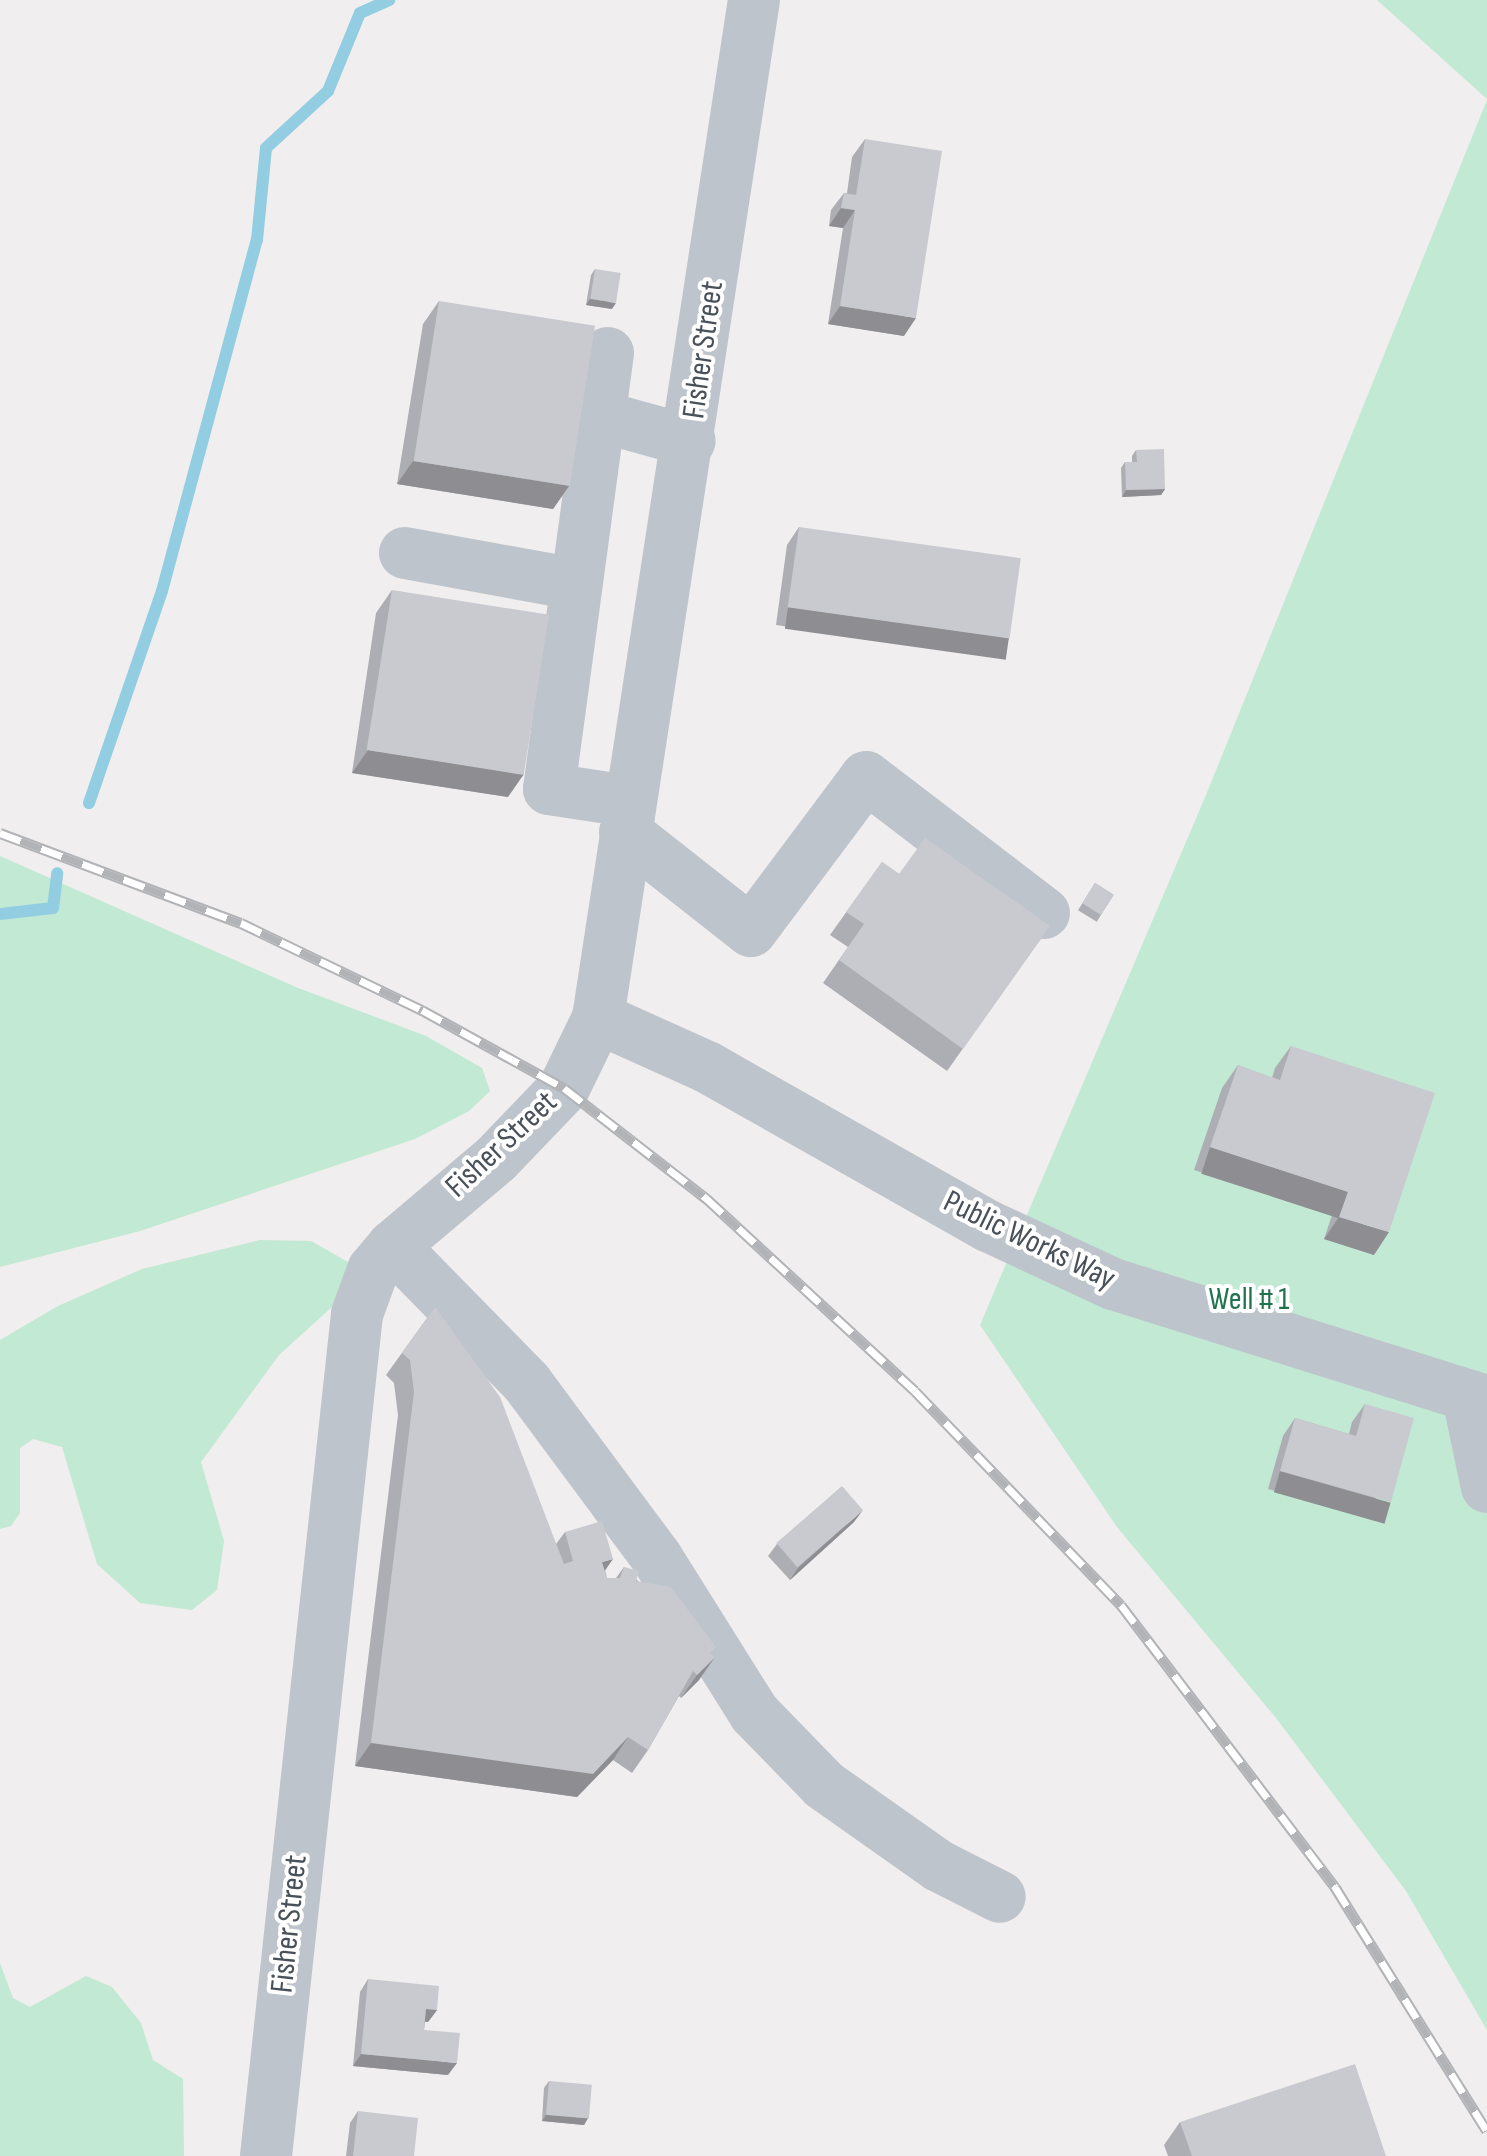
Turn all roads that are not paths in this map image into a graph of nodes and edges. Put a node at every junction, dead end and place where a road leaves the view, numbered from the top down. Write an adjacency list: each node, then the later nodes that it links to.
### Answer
1 (754, 0): 4 (street, Fisher Street)
2 (608, 352): 3 (street)
3 (599, 416): 4 (street); 6 (street)
4 (690, 441): 7 (street, Fisher Street)
5 (405, 553): 6 (street)
6 (576, 584): 7 (street)
7 (627, 817): 8 (street); 9 (street, Fisher Street)
8 (1044, 914)
9 (598, 1018): 10 (street, Fisher Street); 11 (street, Public Works Way)
10 (394, 1246): 13 (street); 14 (street, Fisher Street)
11 (1477, 1399): 12 (street)
12 (1487, 1488)
13 (1000, 1897)
14 (266, 2156)

